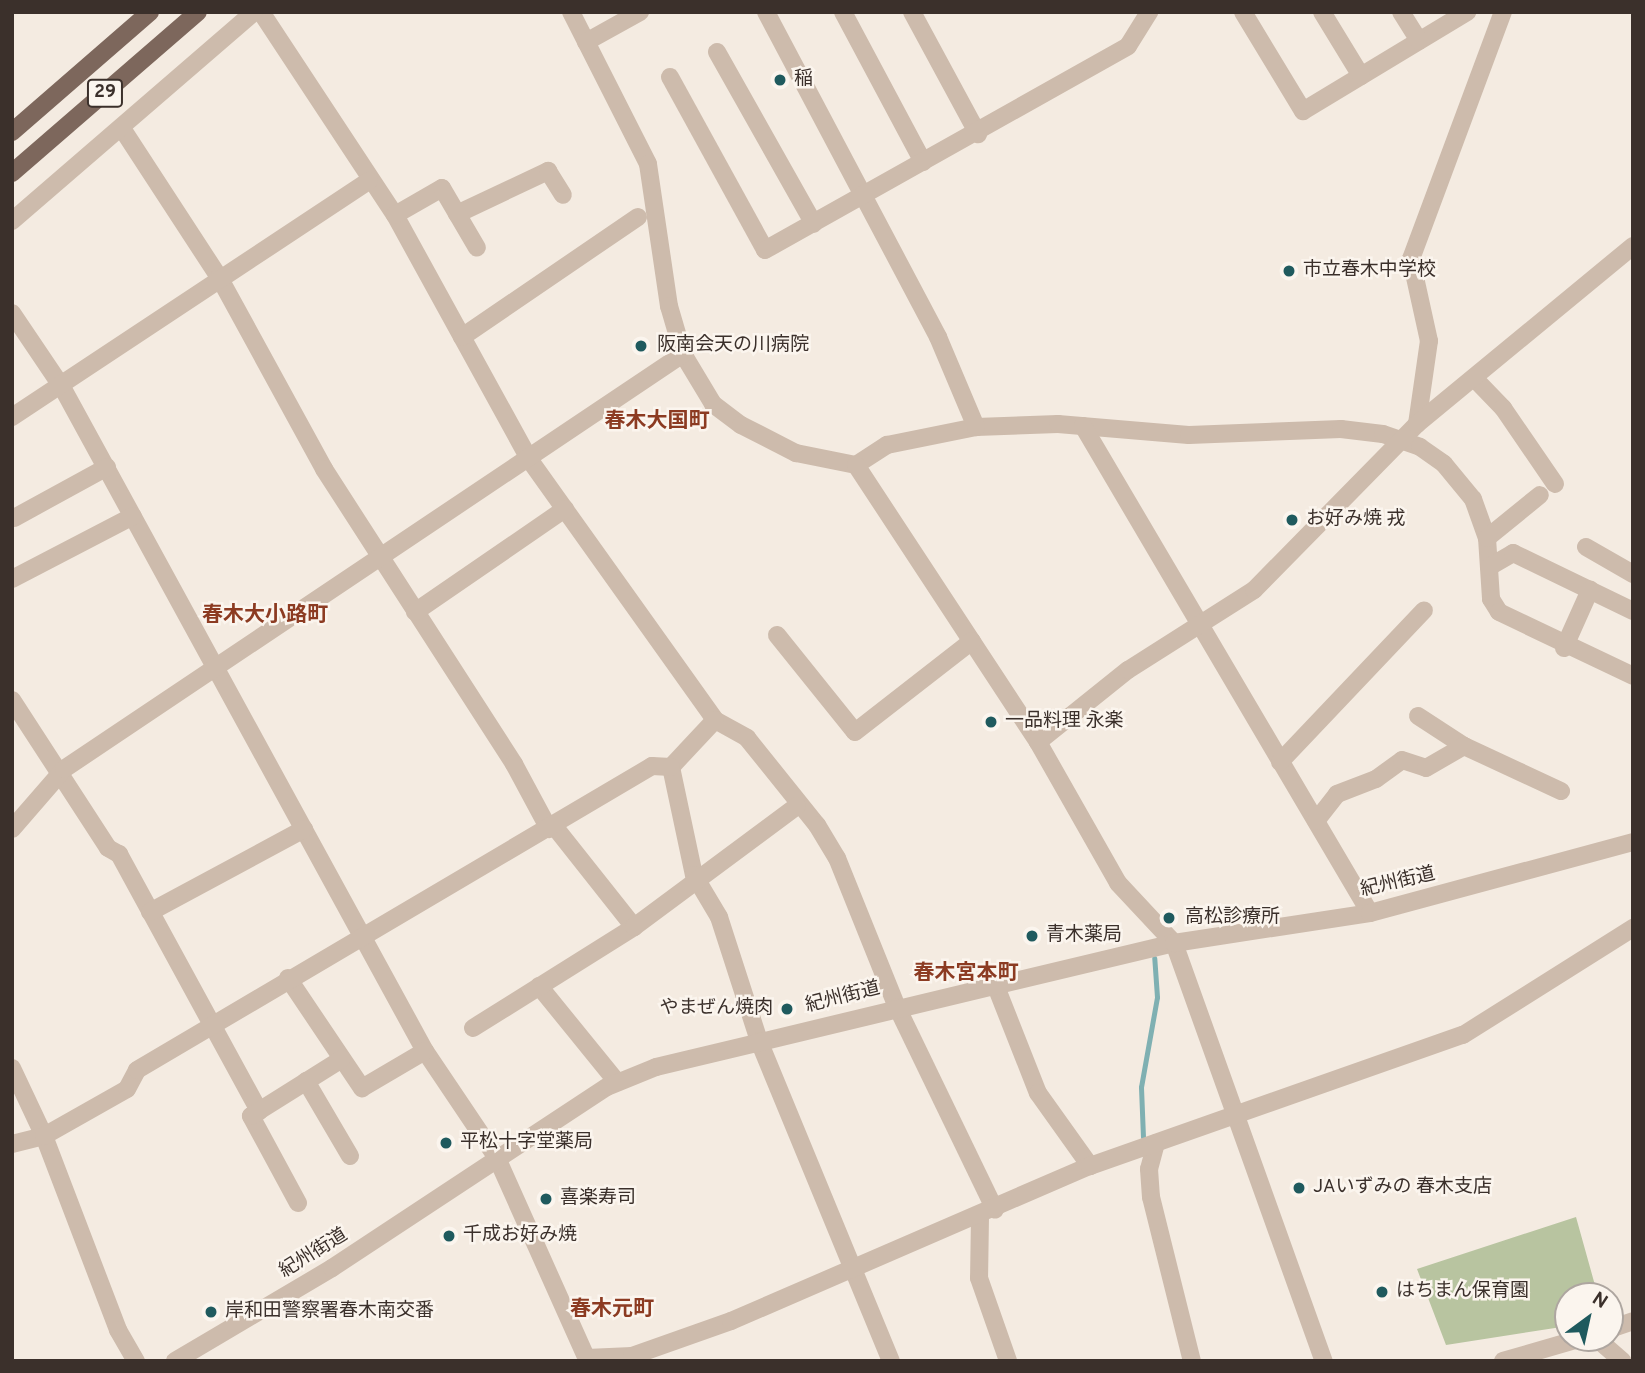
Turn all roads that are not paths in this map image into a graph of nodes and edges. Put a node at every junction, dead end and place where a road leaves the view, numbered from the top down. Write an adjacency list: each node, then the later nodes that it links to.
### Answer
1 (150, 12): 22 (main road, 29)
2 (198, 12): 25 (main road, 29)
3 (254, 12): 21 (street)
4 (261, 12): 26 (street)
5 (571, 12): 17 (street)
6 (640, 12): 17 (street)
7 (766, 12): 28 (street)
8 (843, 12): 24 (street)
9 (912, 12): 23 (street)
10 (1149, 12): 23 (street)
11 (1242, 12): 19 (street)
12 (1322, 12): 19 (street)
13 (1401, 12): 16 (street)
14 (1466, 12): 16 (street)
15 (1503, 12): 43 (street)
16 (1419, 41): 19 (street)
17 (586, 42): 39 (street)
18 (717, 52): 33 (street)
19 (1361, 76)
20 (670, 77): 33 (street)
21 (123, 130): 32 (street); 36 (street)
22 (12, 132)
23 (978, 134): 24 (street)
24 (923, 162): 28 (street)
25 (12, 173)
26 (369, 181): 30 (street); 36 (street)
27 (563, 195): 29 (street)
28 (866, 197): 33 (street); 45 (street)
29 (457, 214): 30 (street); 35 (street)
30 (395, 215): 38 (street)
31 (638, 217): 38 (street)
32 (12, 221)
33 (814, 225)
34 (1633, 246): 40 (street)
35 (477, 248)
36 (219, 277): 41 (street); 57 (street)
37 (12, 313): 41 (street)
38 (462, 337): 47 (street)
39 (682, 354): 47 (street); 48 (street)
40 (1474, 378): 43 (street); 50 (street)
41 (62, 387): 42 (street); 49 (street)
42 (12, 417)
43 (1418, 424): 46 (street)
44 (1083, 426): 45 (street); 46 (street); 65 (street)
45 (976, 427): 48 (street)
46 (1398, 442): 55 (street); 65 (street)
47 (529, 459): 52 (street); 57 (street)
48 (856, 465): 67 (street)
49 (107, 467): 53 (street); 54 (street)
50 (1555, 484)
51 (1540, 495): 55 (street)
52 (565, 509): 64 (street); 73 (street)
53 (133, 516): 60 (street); 69 (street)
54 (14, 518)
55 (1487, 538): 58 (street)
56 (1586, 547): 59 (street)
57 (379, 558): 64 (street); 69 (street)
58 (1489, 567): 61 (street); 68 (street)
59 (1633, 574)
60 (12, 579)
61 (1590, 590): 63 (street); 68 (street)
62 (1424, 610): 76 (street)
63 (1633, 611)
64 (415, 612): 82 (street)
65 (1199, 624): 74 (street); 76 (street)
66 (777, 635): 67 (street)
67 (972, 641): 74 (street)
68 (1564, 648): 70 (street)
69 (215, 668): 78 (street); 84 (street)
70 (1633, 676)
71 (12, 700): 78 (street)
72 (1418, 716): 75 (street)
73 (715, 720): 77 (street); 80 (street)
74 (1038, 742): 92 (street)
75 (1464, 746): 79 (street); 81 (street)
76 (1280, 762): 81 (street)
77 (671, 767): 82 (street); 86 (street)
78 (61, 774): 83 (street); 87 (street)
79 (1560, 791)
80 (797, 806): 86 (street); 96 (street)
81 (1316, 821): 88 (street)
82 (551, 828): 89 (street); 91 (street)
83 (12, 829)
84 (304, 829): 87 (street); 91 (street)
85 (1633, 842): 88 (street, 紀州街道)
86 (697, 881): 89 (street); 99 (street)
87 (150, 912): 97 (street)
88 (1370, 913): 92 (street, 紀州街道)
89 (634, 927): 95 (street)
90 (1633, 928): 106 (street)
91 (362, 934): 93 (street); 100 (street)
92 (1174, 943): 94 (street, 紀州街道); 106 (street)
93 (288, 978): 97 (street); 101 (street)
94 (996, 984): 96 (street, 紀州街道); 112 (street)
95 (539, 986): 98 (street); 104 (street)
96 (897, 1007): 99 (street, 紀州街道); 114 (street)
97 (211, 1025): 105 (street); 107 (street)
98 (473, 1028)
99 (759, 1041): 104 (street, 紀州街道); 115 (street)
100 (425, 1051): 101 (street); 111 (street)
101 (342, 1059): 103 (street)
102 (12, 1068): 107 (street)
103 (306, 1081): 105 (street); 110 (street)
104 (617, 1082): 111 (street, 紀州街道)
105 (259, 1111): 113 (street)
106 (1234, 1116): 108 (street); 124 (street)
107 (44, 1136): 109 (street); 119 (street)
108 (1156, 1143): 112 (street); 123 (street)
109 (12, 1144)
110 (350, 1156)
111 (497, 1158): 117 (street); 120 (street, 紀州街道)
112 (1090, 1166): 114 (street)
113 (298, 1203)
114 (987, 1214): 115 (street); 122 (street)
115 (856, 1267): 118 (street); 121 (street)
116 (1544, 1356): 125 (street)
117 (587, 1359): 118 (street)
118 (637, 1359)
119 (136, 1361)
120 (174, 1361)
121 (891, 1361)
122 (1008, 1361)
123 (1192, 1361)
124 (1324, 1361)
125 (1503, 1361)

